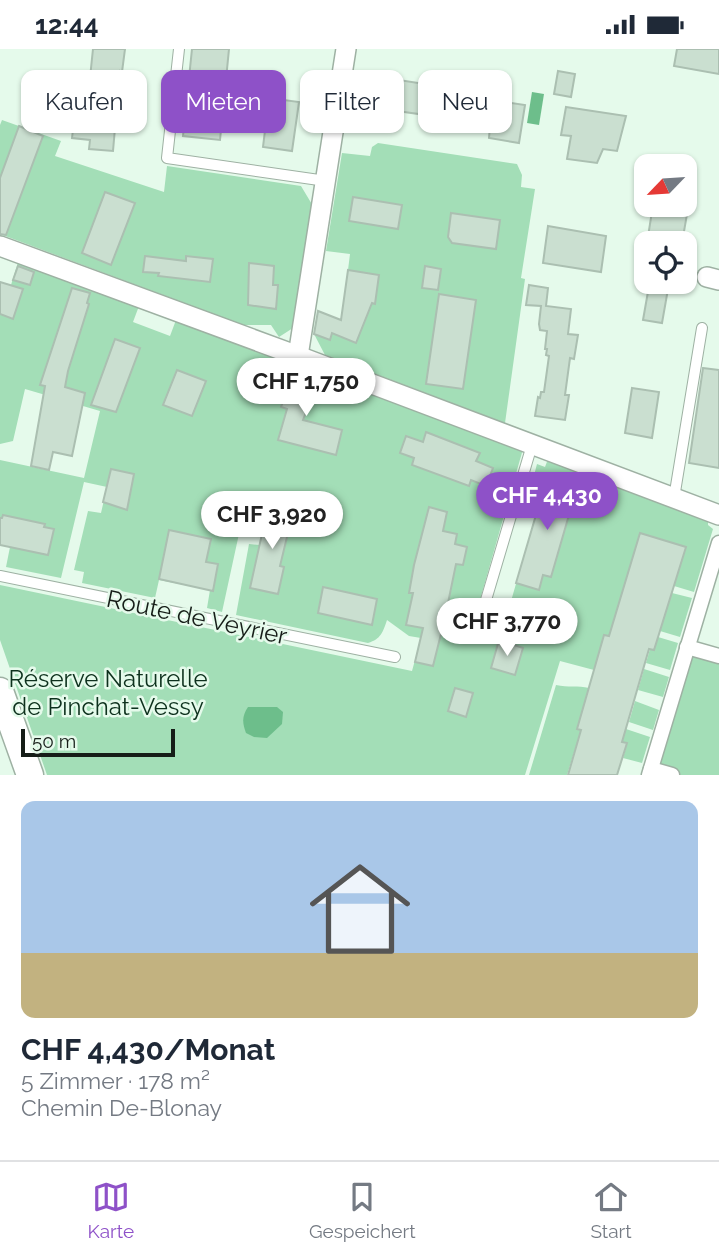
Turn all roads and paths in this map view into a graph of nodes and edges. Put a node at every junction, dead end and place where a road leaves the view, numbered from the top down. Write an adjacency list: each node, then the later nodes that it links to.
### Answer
1 (179, 49): 3 (lane)
2 (346, 49): 3 (street)
3 (326, 181): 6 (street)
4 (0, 247): 6 (street)
5 (702, 328): 8 (lane)
6 (298, 356): 7 (street)
7 (533, 445): 8 (street); 12 (lane)
8 (674, 498): 9 (street)
9 (719, 515)
10 (719, 543): 13 (street)
11 (0, 576): 15 (lane, Route de Veyrier)
12 (486, 600)
13 (687, 647): 14 (street); 17 (street)
14 (719, 656)
15 (394, 657)
16 (0, 691): 18 (main road)
17 (650, 772): 19 (street)
18 (30, 775)
19 (672, 775)

